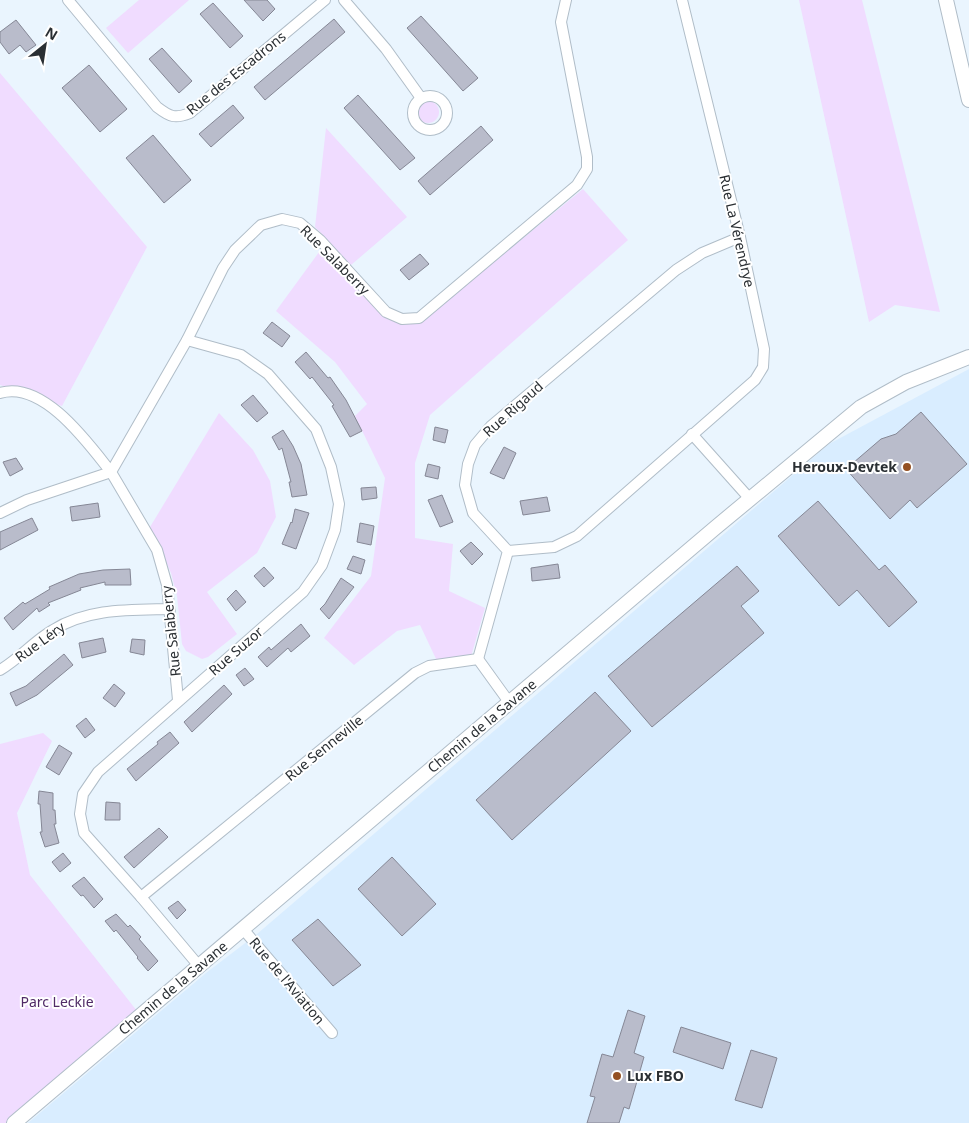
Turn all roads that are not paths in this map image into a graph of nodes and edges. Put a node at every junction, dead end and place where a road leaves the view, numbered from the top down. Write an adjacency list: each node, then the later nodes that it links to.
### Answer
1 (68, 0): 2 (street, Rue des Escadrons)
2 (325, 0)
3 (344, 0): 7 (street)
4 (566, 0): 10 (street, Rue Salaberry)
5 (682, 0): 9 (street, Rue La Vérendrye)
6 (946, 0): 8 (street)
7 (421, 98)
8 (969, 100)
9 (740, 237): 13 (street, Rue La Vérendrye); 17 (street, Rue Rigaud)
10 (187, 340): 14 (street, Rue Salaberry); 21 (street, Rue Suzor)
11 (969, 357): 15 (street, Chemin de la Savane)
12 (0, 393): 14 (street)
13 (692, 434): 15 (street); 17 (street, Rue La Vérendrye)
14 (111, 472): 16 (street); 18 (street, Rue Salaberry)
15 (750, 499): 22 (street, Chemin de la Savane)
16 (0, 513)
17 (508, 551): 19 (street)
18 (170, 610): 20 (street, Rue Léry); 21 (street, Rue Salaberry)
19 (478, 659): 22 (street); 23 (street, Rue Senneville)
20 (0, 670)
21 (178, 700): 23 (street, Rue Suzor)
22 (509, 702): 24 (street, Chemin de la Savane)
23 (141, 897): 25 (street, Rue Suzor)
24 (243, 929): 25 (street, Chemin de la Savane); 26 (street, Rue de l'Aviation)
25 (200, 966): 27 (street, Chemin de la Savane)
26 (332, 1033)
27 (14, 1123)

